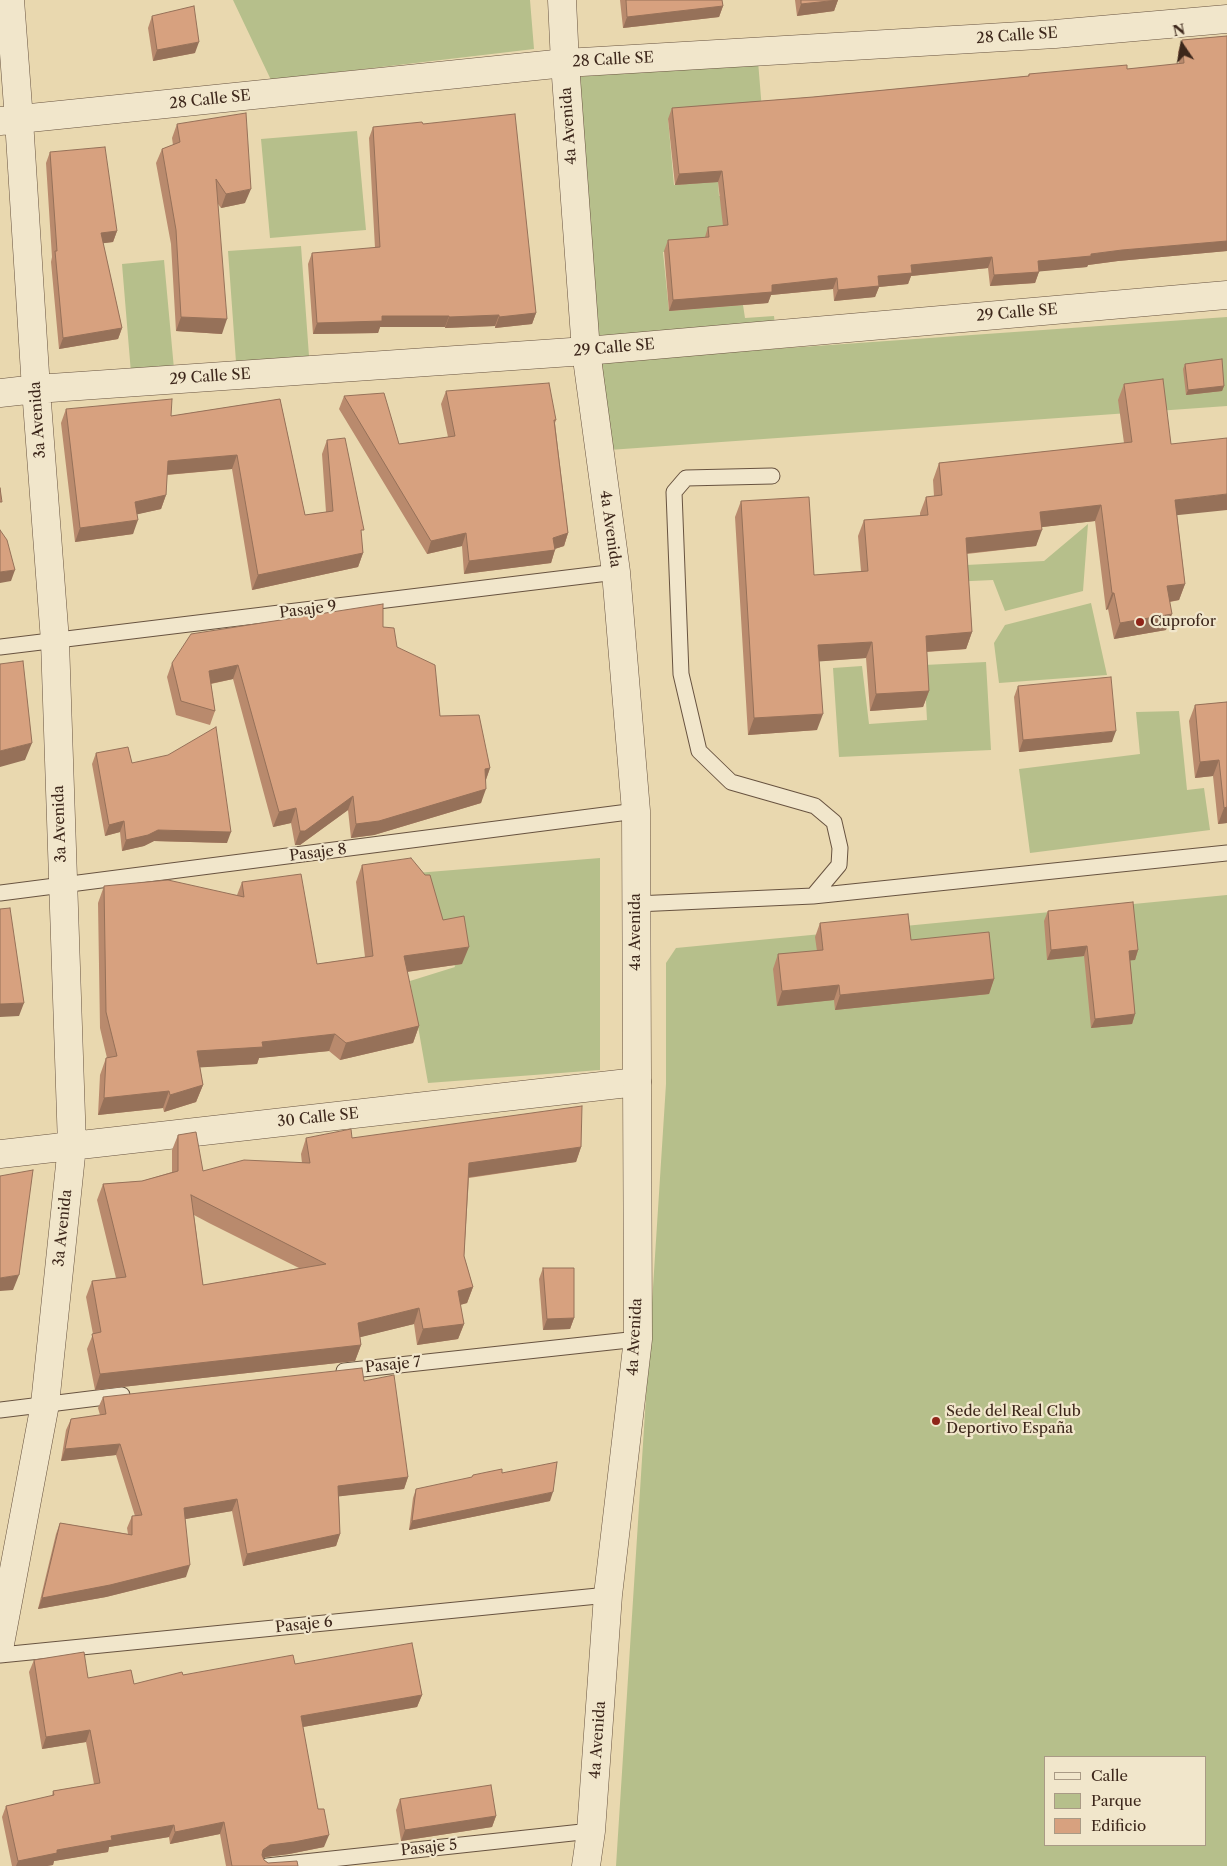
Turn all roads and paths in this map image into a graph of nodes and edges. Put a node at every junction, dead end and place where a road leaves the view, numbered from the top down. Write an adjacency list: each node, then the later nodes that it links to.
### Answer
1 (10, 0): 5 (street, 3a Avenida)
2 (562, 0): 4 (street, 4a Avenida)
3 (1227, 19): 4 (street, 28 Calle SE)
4 (565, 63): 5 (street, 28 Calle SE); 7 (street, 4a Avenida)
5 (10, 120): 8 (street, 3a Avenida)
6 (1227, 295): 7 (street, 29 Calle SE)
7 (586, 351): 8 (street, 29 Calle SE); 11 (street, 4a Avenida)
8 (36, 389): 9 (street, 29 Calle SE); 12 (street, 3a Avenida)
9 (0, 393)
10 (772, 476): 18 (lane)
11 (616, 572): 12 (lane, Pasaje 9); 14 (street, 4a Avenida)
12 (55, 641): 13 (lane, Pasaje 9); 16 (street, 3a Avenida)
13 (0, 647)
14 (636, 811): 16 (lane, Pasaje 8); 19 (street, 4a Avenida)
15 (1227, 853): 18 (lane)
16 (62, 886): 17 (lane, Pasaje 8); 21 (street, 3a Avenida)
17 (0, 893)
18 (812, 896): 19 (lane)
19 (636, 904): 20 (street, 4a Avenida)
20 (637, 1082): 21 (street, 30 Calle SE); 23 (street, 4a Avenida)
21 (72, 1146): 22 (street, 30 Calle SE); 26 (street, 3a Avenida)
22 (0, 1154)
23 (638, 1338): 24 (lane, Pasaje 7); 28 (street, 4a Avenida)
24 (332, 1372)
25 (134, 1394): 26 (lane)
26 (45, 1404): 27 (lane); 29 (street, 3a Avenida)
27 (0, 1410)
28 (608, 1595): 30 (lane, Pasaje 6); 31 (street, 4a Avenida)
29 (0, 1644)
30 (0, 1655)
31 (591, 1831): 32 (lane, Pasaje 5); 33 (street, 4a Avenida)
32 (267, 1866)
33 (586, 1866)

